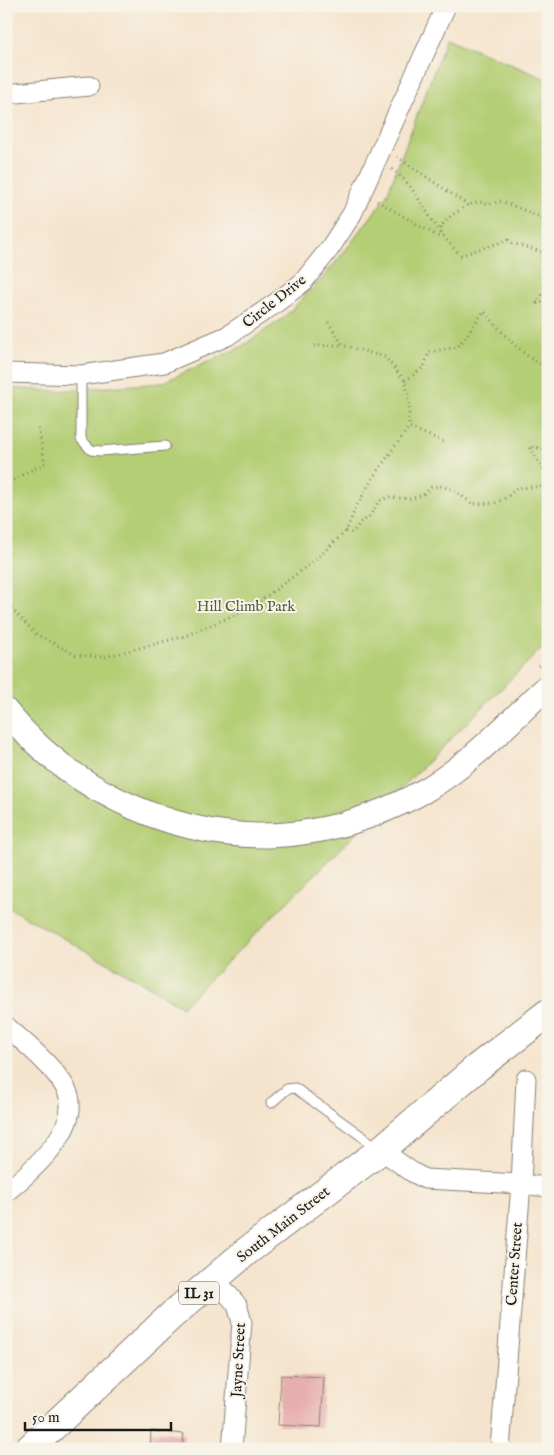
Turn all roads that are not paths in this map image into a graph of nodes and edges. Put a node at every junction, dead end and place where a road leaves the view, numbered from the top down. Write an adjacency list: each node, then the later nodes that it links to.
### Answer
1 (446, 6): 5 (street, Circle Drive)
2 (89, 86): 3 (street)
3 (6, 94)
4 (6, 373): 5 (street, Circle Drive)
5 (81, 375): 6 (lane)
6 (165, 446)
7 (541, 678): 8 (street)
8 (10, 704)
9 (548, 1013): 13 (main road, South Main Street / IL 31)
10 (6, 1026): 16 (street)
11 (526, 1079): 14 (street, Center Street)
12 (271, 1103): 13 (lane)
13 (381, 1150): 14 (street); 17 (main road, South Main Street / IL 31)
14 (521, 1184): 15 (street); 20 (street, Center Street)
15 (548, 1187)
16 (6, 1192)
17 (215, 1279): 18 (main road, South Main Street / IL 31); 19 (street, Jayne Street)
18 (30, 1449)
19 (232, 1449)
20 (500, 1449)

